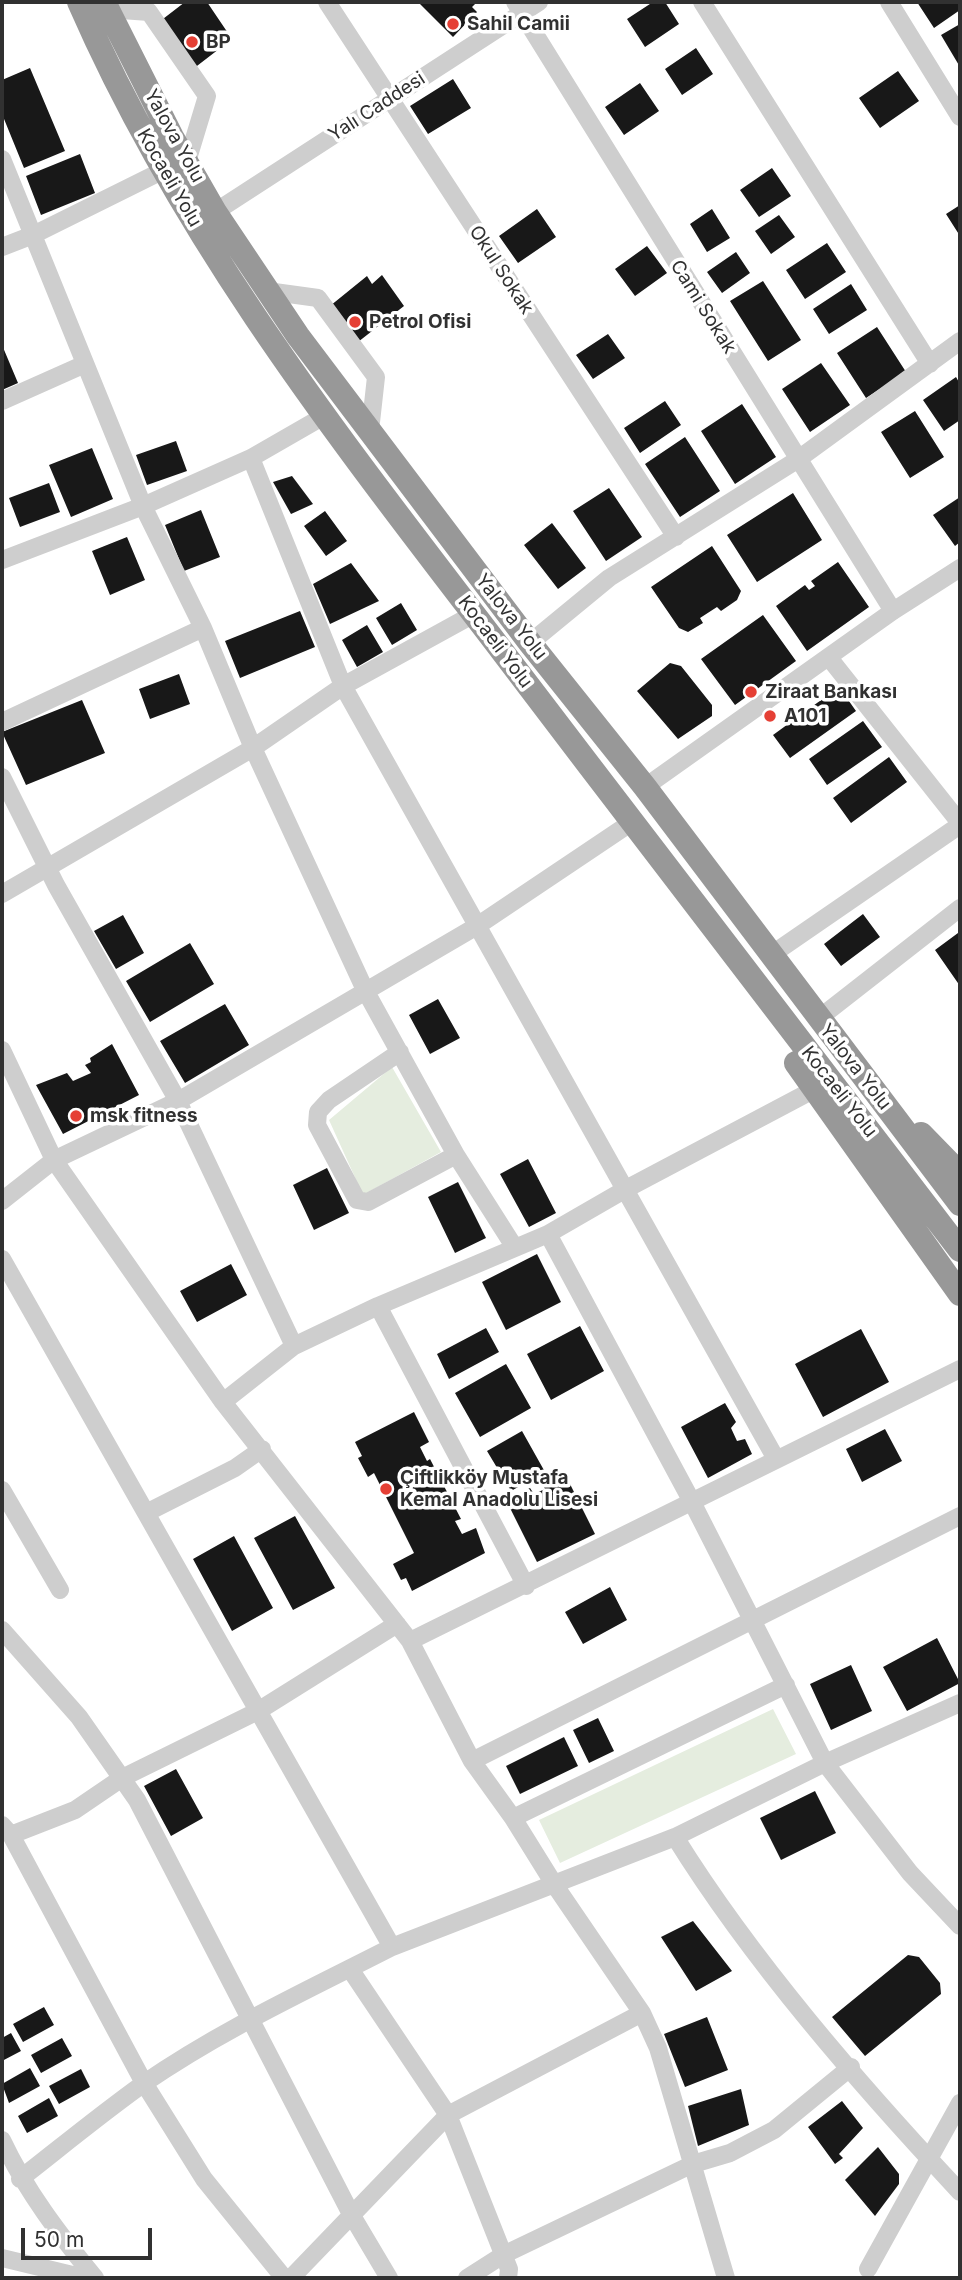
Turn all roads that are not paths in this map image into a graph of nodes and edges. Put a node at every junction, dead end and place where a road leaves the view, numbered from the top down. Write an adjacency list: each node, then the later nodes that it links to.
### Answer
1 (79, 2): 11 (highway, Kocaeli̇ Yolu)
2 (327, 2): 8 (street, Okul Sokak)
3 (539, 2): 7 (street, Yalı Caddesi)
4 (702, 2): 18 (street)
5 (889, 2): 9 (street)
6 (106, 6): 11 (highway, Yalova Yolu); 11 (street)
7 (519, 7): 8 (street, Yalı Caddesi); 23 (street, Cami Sokak)
8 (390, 98): 12 (street, Yalı Caddesi); 25 (street, Okul Sokak)
9 (960, 117)
10 (2, 159): 13 (street)
11 (176, 166): 12 (highway, Yalova Yolu); 13 (street); 20 (highway, Kocaeli̇ Yolu)
12 (215, 212): 15 (highway, Yalova Yolu)
13 (33, 235): 14 (street); 17 (street)
14 (2, 247)
15 (267, 291): 21 (highway, Yalova Yolu); 21 (street)
16 (960, 341): 18 (street)
17 (85, 364): 19 (street); 24 (street)
18 (930, 364): 23 (street)
19 (2, 401)
20 (324, 416): 22 (street); 29 (highway, Kocaeli̇ Yolu)
21 (370, 431): 31 (highway, Yalova Yolu)
22 (251, 458): 24 (street); 33 (street)
23 (797, 460): 25 (street); 28 (street, Cami Sokak)
24 (143, 506): 26 (street); 30 (street)
25 (676, 537): 31 (street)
26 (2, 560)
27 (960, 568): 28 (street)
28 (893, 611): 32 (street)
29 (474, 614): 33 (street); 38 (highway, Kocaeli̇ Yolu)
30 (204, 628): 34 (street); 35 (street)
31 (530, 643): 37 (highway, Yalova Yolu)
32 (830, 659): 37 (street); 39 (street)
33 (342, 686): 35 (street); 43 (street)
34 (2, 722)
35 (253, 747): 40 (street); 46 (street)
36 (2, 777): 40 (street)
37 (645, 787): 45 (highway, Yalova Yolu)
38 (632, 822): 43 (street); 44 (highway, Kocaeli̇ Yolu)
39 (960, 824): 45 (street)
40 (47, 865): 41 (street); 52 (street)
41 (2, 894)
42 (960, 908): 47 (street)
43 (477, 926): 46 (street); 56 (street)
44 (726, 945): 51 (highway); 61 (highway, Kocaeli̇ Yolu)
45 (771, 955): 47 (highway, Yalova Yolu)
46 (365, 990): 49 (street); 52 (street)
47 (818, 1019): 50 (highway, Yalova Yolu)
48 (2, 1050): 54 (street)
49 (400, 1052): 53 (street); 53 (street)
50 (873, 1087): 55 (highway); 58 (highway, Yalova Yolu)
51 (815, 1089): 56 (street); 63 (highway)
52 (178, 1101): 54 (street); 65 (street)
53 (456, 1154): 60 (street)
54 (54, 1160): 57 (street); 67 (street)
55 (957, 1164)
56 (626, 1189): 59 (street); 69 (street)
57 (2, 1202)
58 (960, 1204)
59 (548, 1234): 60 (street); 71 (street)
60 (515, 1248): 64 (street)
61 (960, 1250)
62 (2, 1259): 72 (street)
63 (960, 1294)
64 (378, 1306): 65 (street); 74 (street)
65 (294, 1346): 67 (street)
66 (960, 1369): 69 (street)
67 (223, 1402): 68 (street)
68 (262, 1449): 72 (street); 77 (street)
69 (776, 1459): 71 (street)
70 (2, 1490): 75 (street)
71 (691, 1500): 74 (street); 76 (street)
72 (146, 1513): 82 (street)
73 (960, 1516): 76 (street)
74 (526, 1586): 79 (street)
75 (60, 1590)
76 (753, 1619): 80 (street); 83 (street)
77 (397, 1624): 79 (street); 82 (street)
78 (2, 1630): 85 (street)
79 (410, 1641): 83 (street)
80 (786, 1685): 84 (street); 86 (street)
81 (960, 1703): 84 (street)
82 (258, 1711): 85 (street); 91 (street)
83 (472, 1761): 86 (street)
84 (825, 1763): 88 (street); 90 (street)
85 (122, 1778): 87 (street); 94 (street)
86 (513, 1818): 89 (street)
87 (6, 1830): 96 (street)
88 (675, 1837): 89 (street); 95 (street)
89 (554, 1884): 91 (street); 93 (street)
90 (960, 1926)
91 (392, 1947): 92 (street)
92 (350, 1969): 94 (street); 98 (street)
93 (642, 2013): 98 (street); 101 (street)
94 (250, 2020): 96 (street); 104 (street)
95 (850, 2067): 100 (street); 101 (street)
96 (144, 2083): 102 (street); 110 (street)
97 (960, 2103): 100 (street)
98 (448, 2115): 104 (street); 105 (street)
99 (2, 2140): 102 (street)
100 (928, 2158): 103 (street); 107 (street)
101 (692, 2164): 105 (street); 115 (street)
102 (20, 2179): 109 (street)
103 (960, 2192)
104 (351, 2214): 111 (street); 112 (street)
105 (503, 2255): 113 (street); 114 (street)
106 (2, 2258): 108 (street)
107 (867, 2269)
108 (85, 2278)
109 (95, 2278)
110 (284, 2278)
111 (291, 2278)
112 (389, 2278)
113 (467, 2278)
114 (508, 2278)
115 (726, 2278)

